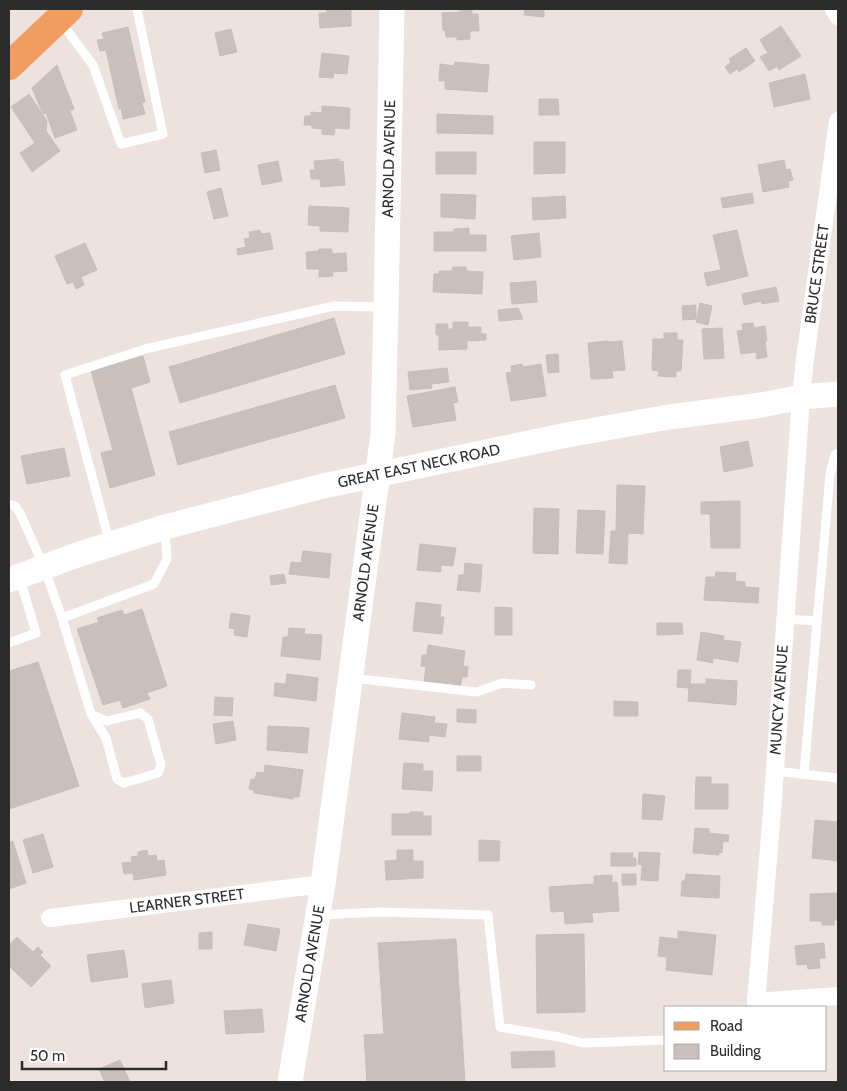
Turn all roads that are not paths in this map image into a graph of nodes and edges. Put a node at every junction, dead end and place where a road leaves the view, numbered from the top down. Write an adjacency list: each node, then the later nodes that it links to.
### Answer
1 (137, 9): 4 (lane)
2 (392, 9): 8 (street, ARNOLD AVENUE)
3 (834, 9): 5 (street)
4 (64, 14): 6 (main road)
5 (838, 16)
6 (9, 66)
7 (838, 121): 10 (street, BRUCE STREET)
8 (386, 306): 12 (street, ARNOLD AVENUE); 15 (lane)
9 (838, 394): 10 (street, GREAT EAST NECK ROAD)
10 (801, 397): 12 (street, GREAT EAST NECK ROAD); 19 (street, MUNCY AVENUE)
11 (837, 454): 20 (lane)
12 (378, 474): 14 (street, GREAT EAST NECK ROAD); 22 (street, ARNOLD AVENUE)
13 (9, 504): 16 (lane)
14 (165, 527): 15 (street, GREAT EAST NECK ROAD); 18 (lane)
15 (110, 544): 16 (street, GREAT EAST NECK ROAD)
16 (44, 567): 17 (street, GREAT EAST NECK ROAD); 18 (lane)
17 (14, 578): 21 (lane)
18 (62, 618): 24 (lane)
19 (785, 619): 20 (lane); 25 (street, MUNCY AVENUE)
20 (817, 621): 26 (lane)
21 (9, 643)
22 (351, 678): 23 (lane); 28 (street, ARNOLD AVENUE)
23 (531, 685)
24 (91, 714): 24 (lane)
25 (774, 771): 26 (lane); 31 (street, MUNCY AVENUE)
26 (804, 773): 27 (lane)
27 (838, 778)
28 (323, 884): 29 (street, ARNOLD AVENUE); 30 (street, LEARNER STREET)
29 (318, 915): 32 (lane); 33 (street, ARNOLD AVENUE)
30 (50, 918)
31 (838, 996)
32 (664, 1040)
33 (290, 1082)

